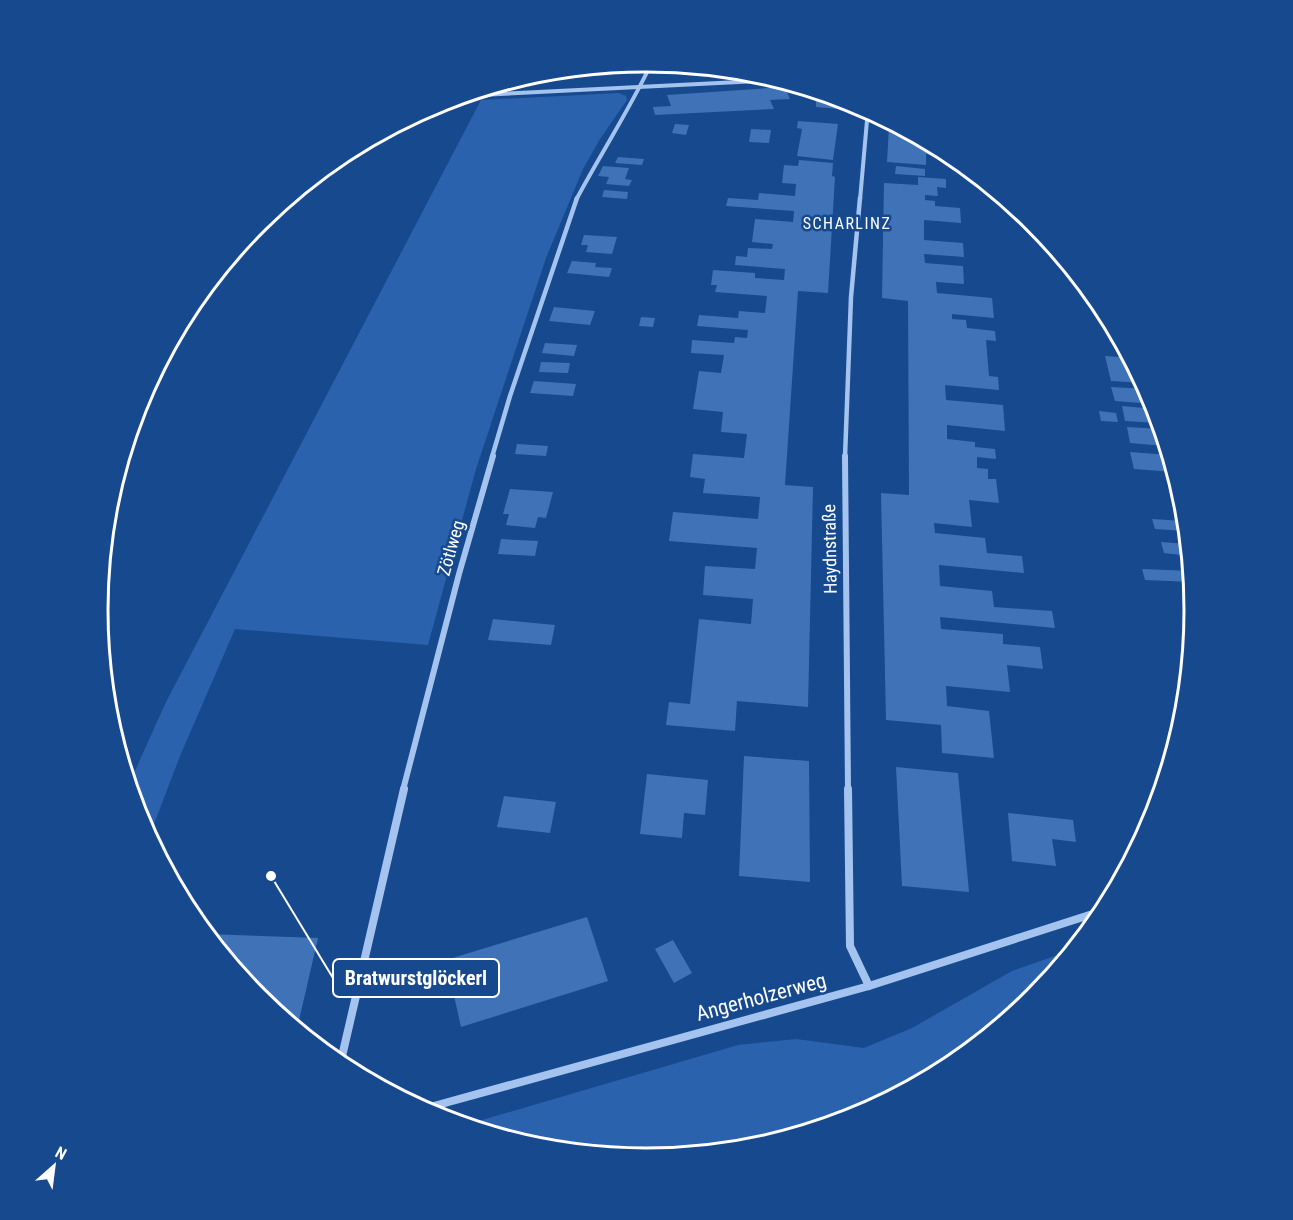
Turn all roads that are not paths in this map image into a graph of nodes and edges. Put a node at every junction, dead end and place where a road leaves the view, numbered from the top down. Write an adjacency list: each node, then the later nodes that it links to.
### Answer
1 (647, 72): 3 (street, Zötlweg)
2 (748, 82): 3 (street)
3 (639, 87): 4 (street); 8 (street, Zötlweg)
4 (494, 94)
5 (867, 120): 7 (street, Haydnstraße)
6 (1090, 915): 7 (street, Angerholzerweg)
7 (869, 986): 9 (street, Angerholzerweg)
8 (343, 1053)
9 (437, 1105)

